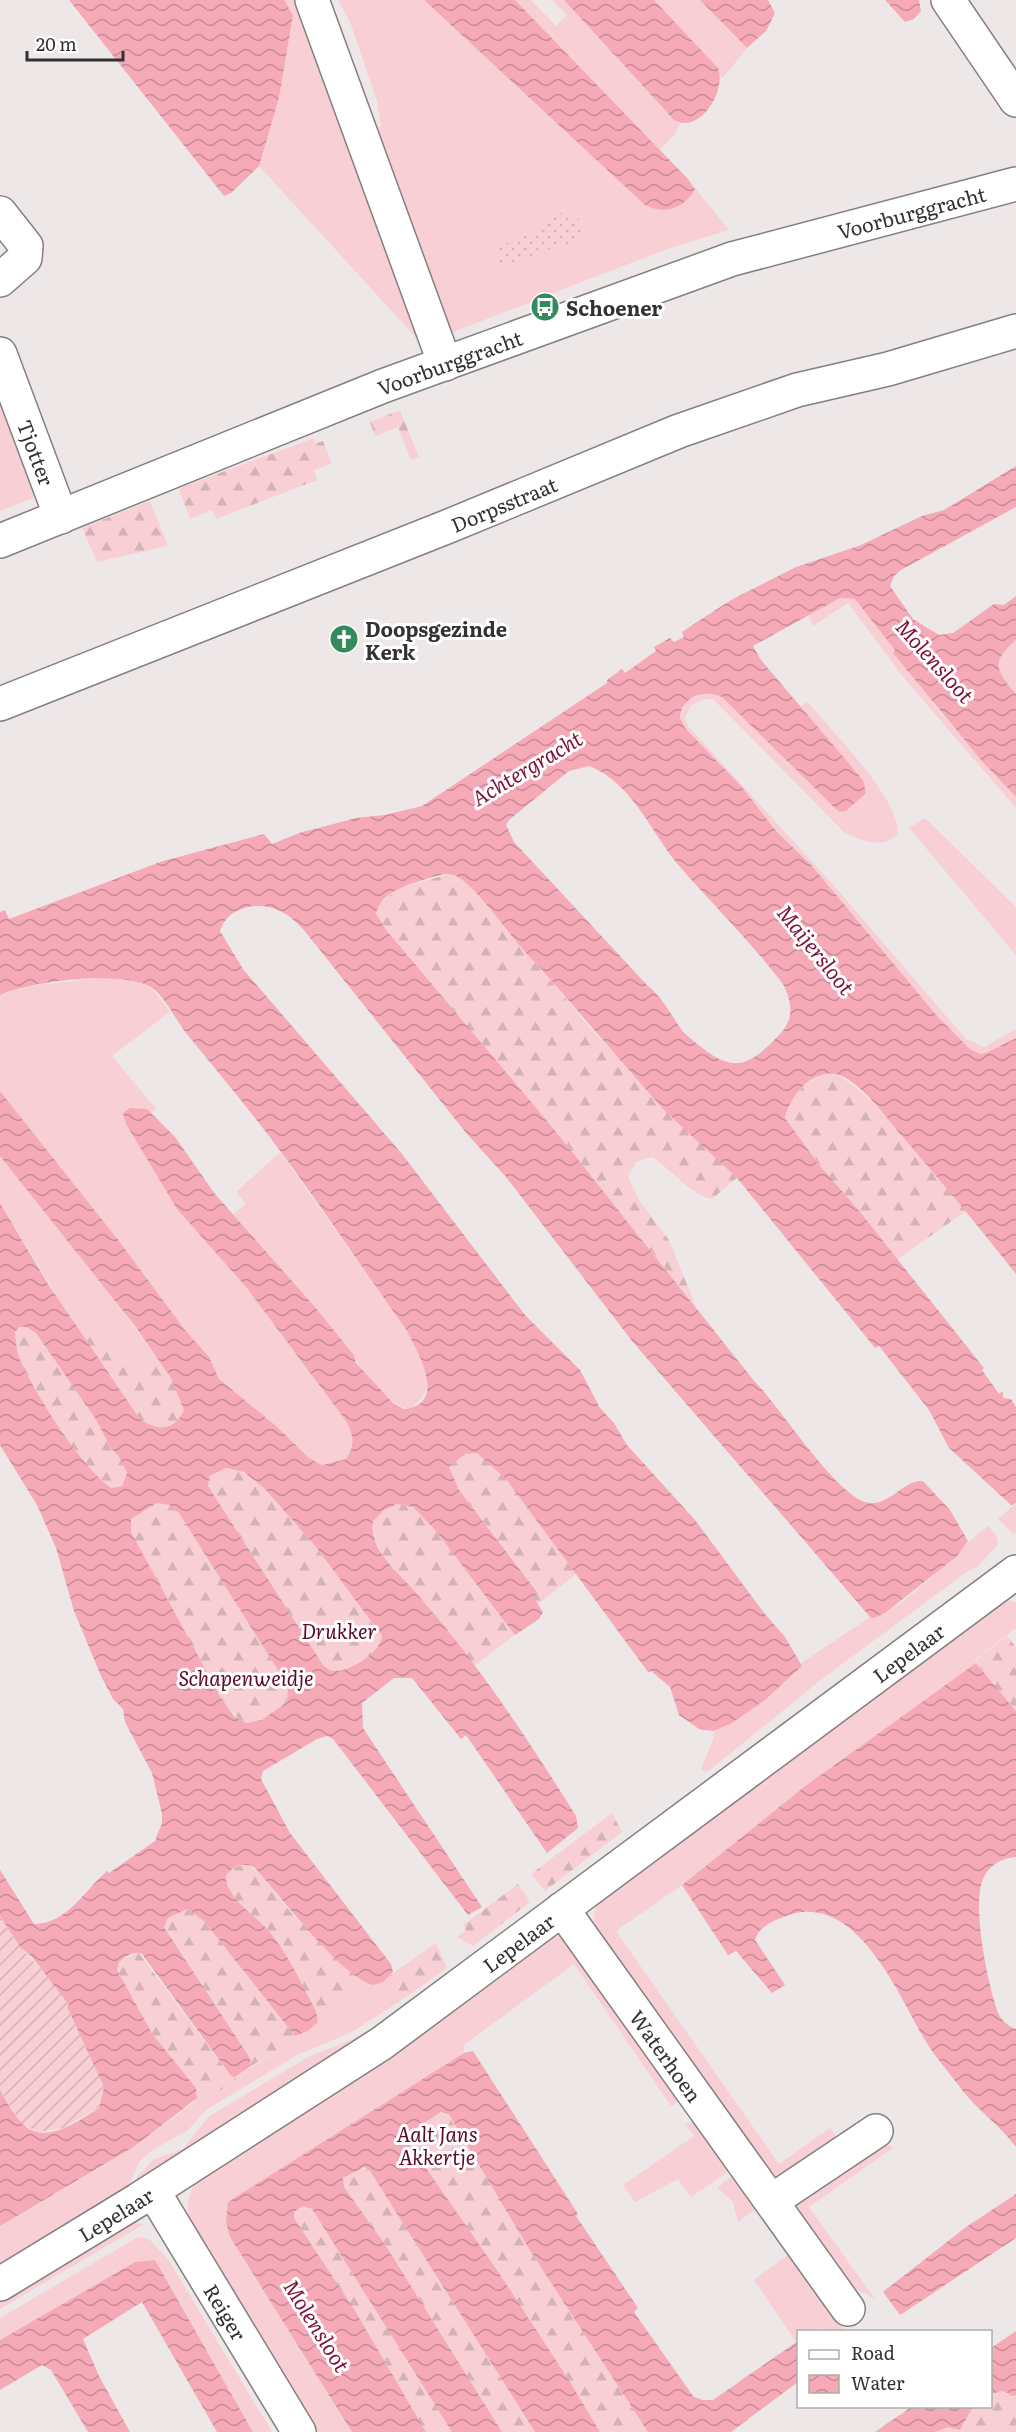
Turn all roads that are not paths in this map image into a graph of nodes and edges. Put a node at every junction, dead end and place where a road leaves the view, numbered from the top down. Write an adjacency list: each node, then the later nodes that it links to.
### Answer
1 (312, 0): 9 (street)
2 (948, 0): 3 (street)
3 (1016, 100)
4 (1015, 187): 9 (street, Voorburggracht)
5 (0, 213): 6 (street)
6 (0, 279)
7 (1016, 331): 12 (street, Dorpsstraat)
8 (0, 354): 10 (street, Tjotter)
9 (446, 364): 10 (street, Voorburggracht)
10 (61, 517): 11 (street, Voorburggracht)
11 (0, 541)
12 (0, 704)
13 (1016, 1573): 14 (street, Lepelaar)
14 (562, 1909): 16 (street, Lepelaar); 17 (street, Waterhoen)
15 (876, 2132): 17 (street)
16 (153, 2191): 18 (street, Lepelaar); 20 (street, Reiger)
17 (773, 2200): 19 (street, Waterhoen)
18 (0, 2284)
19 (848, 2309)
20 (300, 2432)

